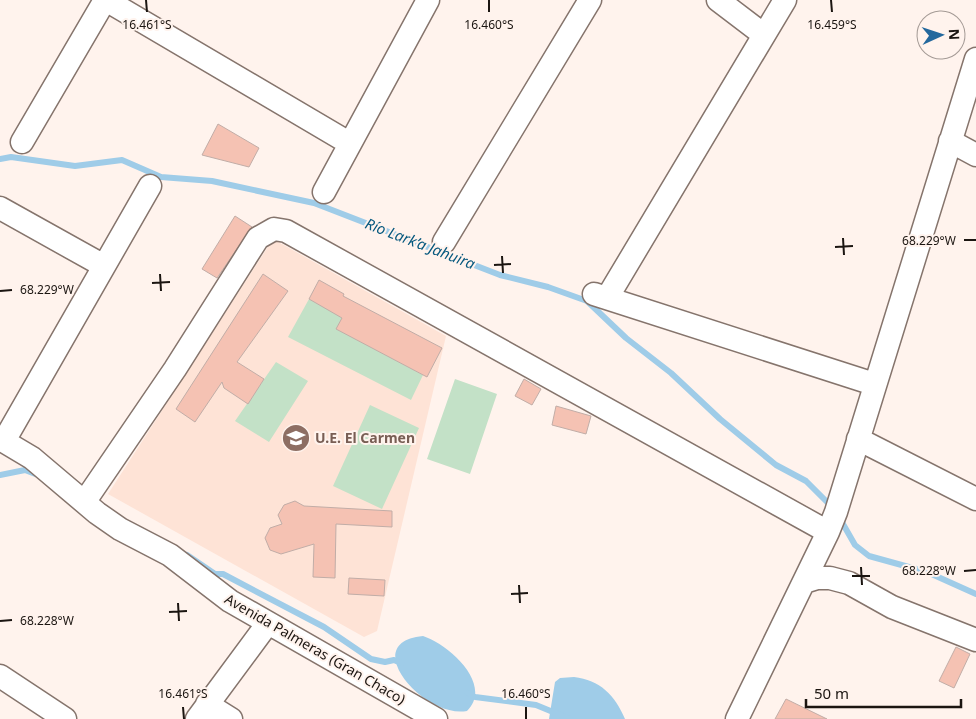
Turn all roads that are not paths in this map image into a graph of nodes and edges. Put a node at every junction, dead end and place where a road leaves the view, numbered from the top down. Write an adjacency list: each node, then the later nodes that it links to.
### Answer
1 (105, 0): 8 (street); 10 (street)
2 (428, 0): 10 (street)
3 (590, 0): 15 (street)
4 (718, 0): 6 (street)
5 (785, 0): 6 (street)
6 (764, 35): 17 (street)
7 (976, 58): 9 (street)
8 (22, 142)
9 (950, 142): 11 (street); 17 (street)
10 (349, 143): 13 (street)
11 (976, 155)
12 (150, 186): 16 (street)
13 (324, 192)
14 (0, 208): 16 (street)
15 (444, 242)
16 (104, 266): 19 (street)
17 (874, 384): 18 (street)
18 (858, 439): 20 (street); 22 (street)
19 (2, 440): 21 (street, Avenida Palmeras (Gran Chaco))
20 (976, 499)
21 (85, 501): 22 (street); 24 (street, Avenida Palmeras (Gran Chaco))
22 (828, 532): 23 (street)
23 (804, 582): 25 (street); 31 (street)
24 (268, 623): 27 (street); 30 (street, Avenida Palmeras (Gran Chaco))
25 (976, 640)
26 (0, 676): 28 (street)
27 (202, 712): 29 (street)
28 (65, 719)
29 (231, 719)
30 (436, 719)
31 (737, 719)

